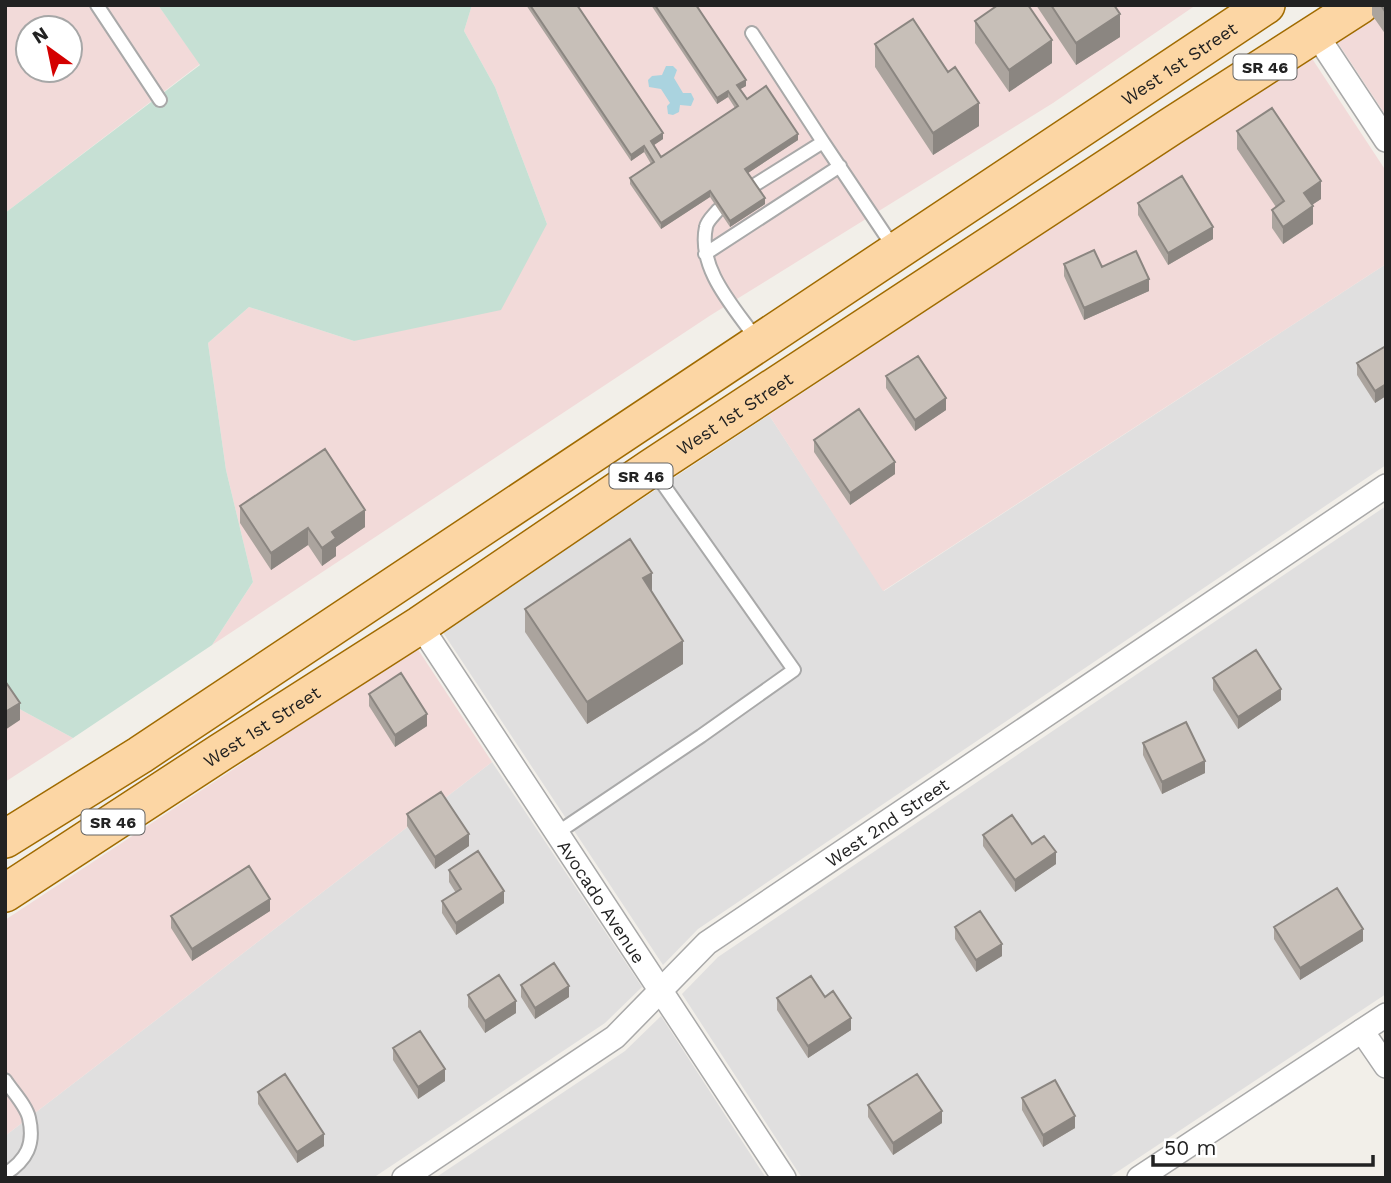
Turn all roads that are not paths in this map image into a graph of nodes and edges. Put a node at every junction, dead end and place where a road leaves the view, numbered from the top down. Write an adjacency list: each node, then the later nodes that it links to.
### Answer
1 (97, 5): 7 (lane)
2 (1266, 5): 14 (main road, West 1st Street / SR 46)
3 (1275, 5): 8 (main road)
4 (1360, 5): 5 (main road, West 1st Street / SR 46)
5 (1325, 20): 8 (main road, West 1st Street / SR 46); 9 (street)
6 (752, 33): 10 (lane)
7 (160, 100)
8 (1170, 127): 17 (main road, West 1st Street / SR 46)
9 (1386, 141)
10 (823, 142): 11 (lane); 12 (lane)
11 (840, 166): 14 (lane); 15 (lane)
12 (753, 186)
13 (718, 210): 15 (lane)
14 (896, 251): 16 (main road, West 1st Street / SR 46)
15 (705, 254): 16 (lane)
16 (758, 342): 19 (main road, West 1st Street / SR 46)
17 (651, 468): 20 (main road, West 1st Street / SR 46); 21 (lane)
18 (1386, 486): 24 (street, West 2nd Street)
19 (508, 509): 20 (main road); 22 (main road, West 1st Street / SR 46)
20 (420, 625): 21 (street, Avocado Avenue); 23 (main road, West 1st Street / SR 46)
21 (557, 833): 24 (street, Avocado Avenue)
22 (5, 839)
23 (5, 893)
24 (662, 990): 30 (street, West 2nd Street); 31 (street, Avocado Avenue)
25 (1386, 1015): 26 (street)
26 (1362, 1031): 27 (street); 32 (street)
27 (1386, 1066)
28 (5, 1080): 29 (lane)
29 (5, 1174)
30 (404, 1178)
31 (784, 1178)
32 (1139, 1178)

